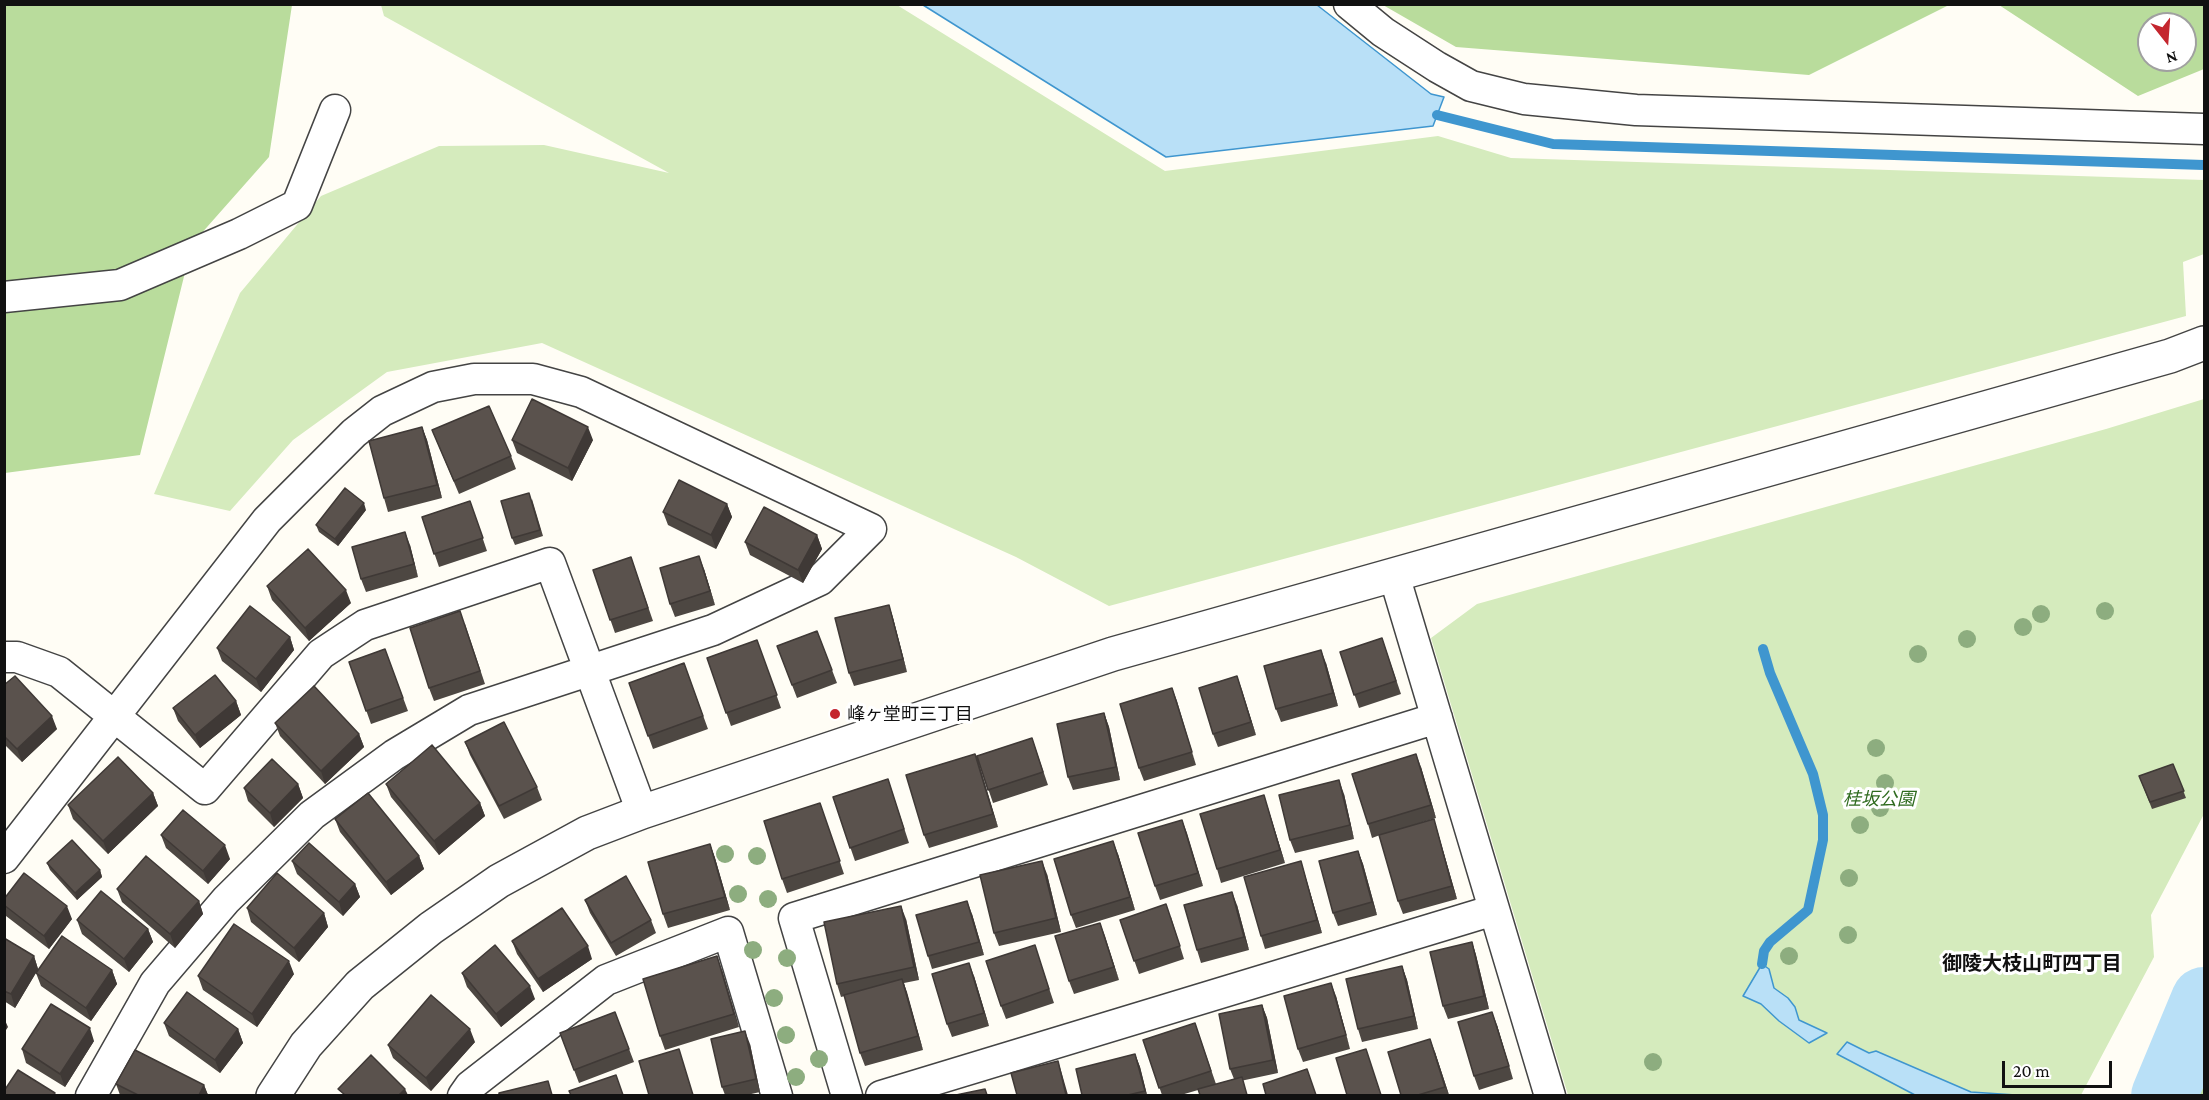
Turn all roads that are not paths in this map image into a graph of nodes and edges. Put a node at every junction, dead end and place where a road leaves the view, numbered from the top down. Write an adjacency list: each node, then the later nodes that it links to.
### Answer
1 (1349, 4): 3 (street)
2 (335, 110): 4 (street)
3 (2205, 129)
4 (4, 297)
5 (2205, 343): 6 (street)
6 (1394, 575): 10 (street); 11 (street)
7 (4, 657): 9 (street)
8 (589, 670): 9 (street); 9 (street); 11 (street); 14 (street)
9 (116, 717): 12 (street)
10 (1437, 718): 13 (street); 18 (street)
11 (642, 812): 15 (street)
12 (4, 858)
13 (1494, 910): 19 (street); 20 (street)
14 (91, 1095)
15 (273, 1095)
16 (463, 1095): 17 (street)
17 (777, 1095)
18 (847, 1095)
19 (881, 1095)
20 (1550, 1095)

